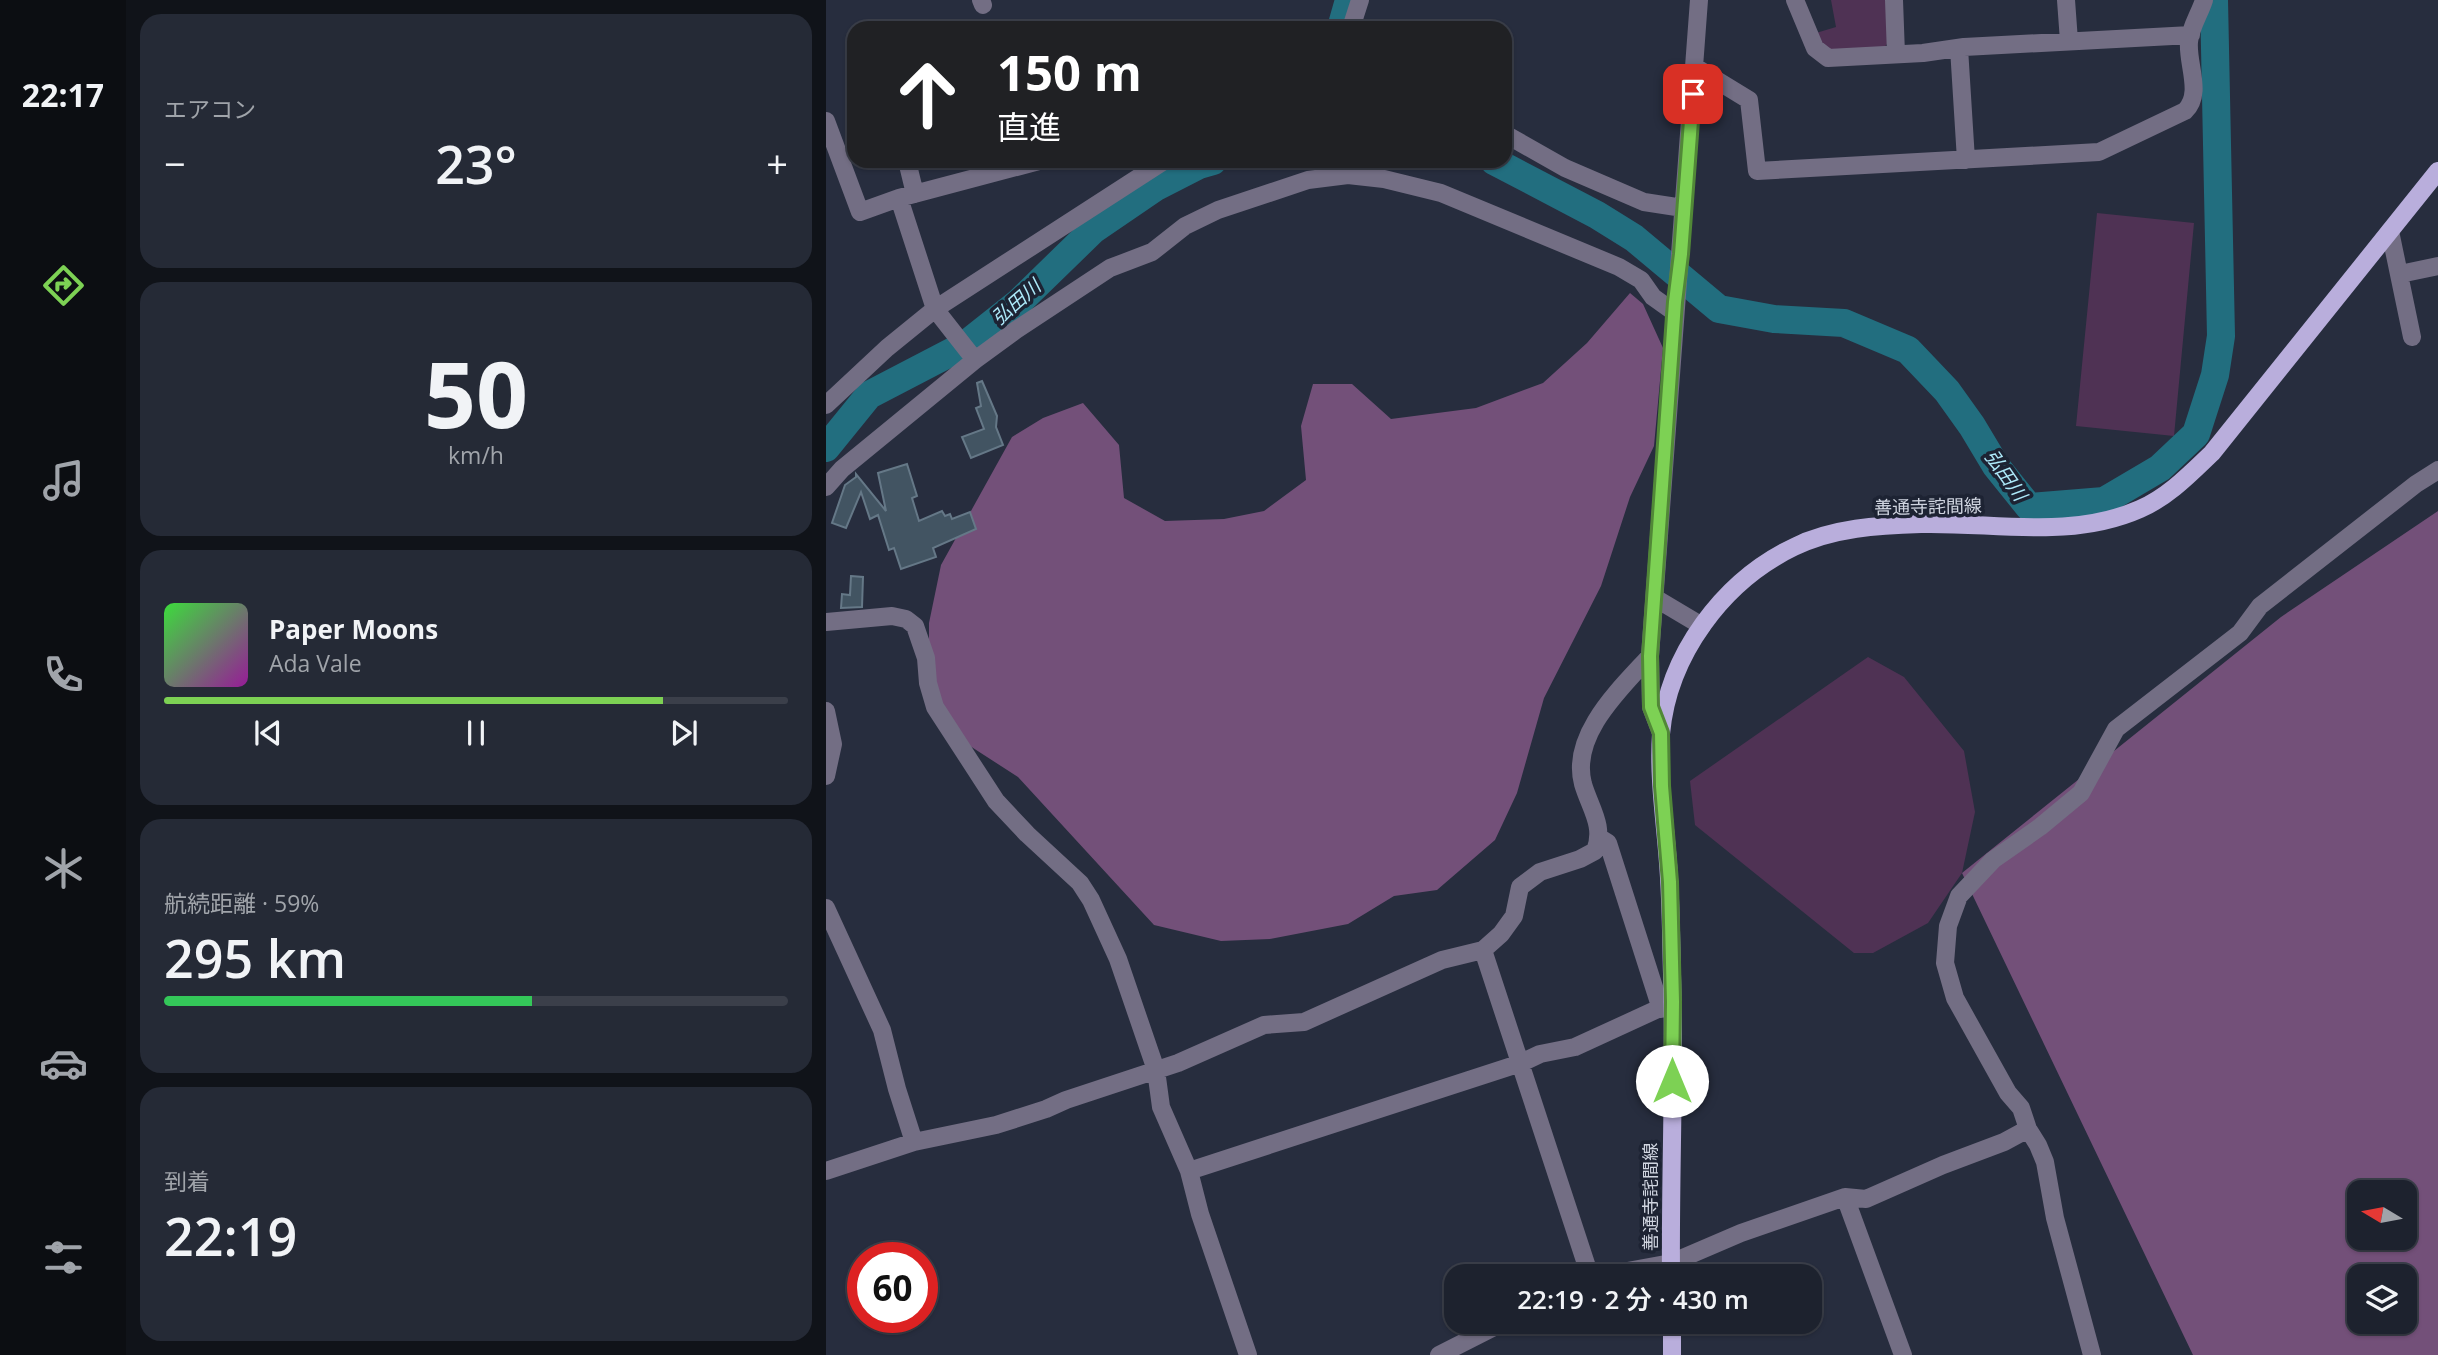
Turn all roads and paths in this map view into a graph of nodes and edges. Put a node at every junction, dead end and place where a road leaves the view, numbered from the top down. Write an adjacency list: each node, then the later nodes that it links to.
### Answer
1 (1360, 0): 7 (street)
2 (1699, 0): 12 (street)
3 (1795, 0): 11 (street)
4 (1894, 0): 11 (street)
5 (2066, 0): 9 (street)
6 (2204, 0): 8 (street)
7 (1353, 21)
8 (2191, 35): 9 (street); 15 (street)
9 (2068, 41): 10 (street)
10 (1959, 48): 11 (street); 15 (street)
11 (1896, 54)
12 (1695, 67): 15 (street); 21 (street)
13 (826, 121): 20 (street)
14 (1512, 138): 21 (street)
15 (1966, 160)
16 (907, 168): 20 (street)
17 (1153, 168): 26 (street)
18 (984, 169): 20 (street)
19 (2438, 171): 22 (main road, 善通寺詫間線)
20 (907, 196): 26 (street)
21 (1683, 208): 25 (street)
22 (2390, 230): 24 (street); 34 (main road, 善通寺詫間線)
23 (2438, 266): 24 (street)
24 (2400, 274): 27 (street)
25 (1675, 307): 28 (street); 32 (street)
26 (935, 309): 28 (street); 29 (street)
27 (2412, 337)
28 (975, 360): 31 (street)
29 (826, 405)
30 (2438, 470): 45 (street)
31 (826, 487)
32 (1655, 597): 34 (street); 35 (street)
33 (826, 622): 44 (street)
34 (1702, 626): 37 (main road, 善通寺詫間線)
35 (1650, 656): 37 (street); 39 (street)
36 (826, 711): 38 (street)
37 (1661, 733): 42 (main road, 善通寺詫間線)
38 (826, 776)
39 (1601, 838): 41 (street); 42 (street)
40 (826, 908): 46 (street)
41 (1483, 950): 43 (street); 44 (street)
42 (1667, 1006): 43 (street); 51 (main road, 善通寺詫間線)
43 (1521, 1063): 48 (street); 50 (street)
44 (1156, 1070): 46 (street); 48 (street)
45 (2028, 1129): 49 (street); 59 (street)
46 (915, 1142): 47 (street)
47 (826, 1171)
48 (1188, 1171): 55 (street)
49 (1845, 1197): 52 (street); 58 (street)
50 (1586, 1264)
51 (1671, 1264)
52 (1681, 1264)
53 (1480, 1334): 56 (street)
54 (1672, 1334): 57 (main road)
55 (1248, 1355)
56 (1439, 1355)
57 (1672, 1355)
58 (1903, 1355)
59 (2092, 1355)

